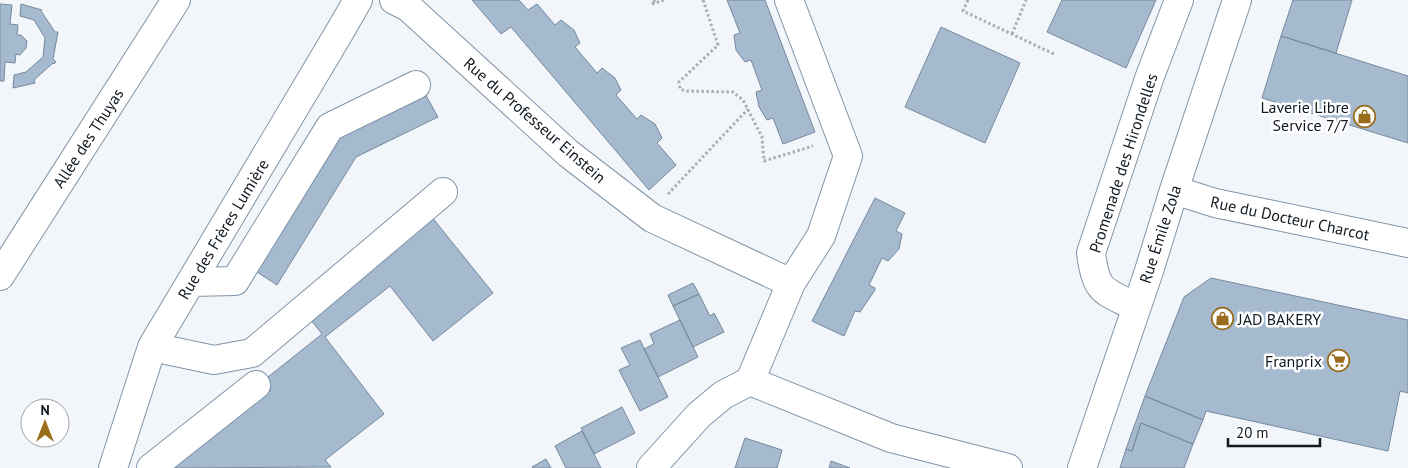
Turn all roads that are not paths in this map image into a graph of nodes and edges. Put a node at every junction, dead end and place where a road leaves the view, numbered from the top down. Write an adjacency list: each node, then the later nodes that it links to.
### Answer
1 (176, 0): 11 (street, Allée des Thuyas)
2 (358, 0): 12 (street, Rue des Frères Lumière)
3 (394, 0): 13 (street, Rue du Professeur Einstein)
4 (789, 0): 13 (street)
5 (1179, 0): 14 (street, Promenade des Hirondelles)
6 (1237, 0): 8 (street, Rue Émile Zola)
7 (416, 84): 12 (street)
8 (1174, 190): 10 (street, Rue du Docteur Charcot); 14 (street, Rue Émile Zola)
9 (443, 192): 15 (street)
10 (1408, 243)
11 (0, 276)
12 (191, 282): 15 (street, Rue des Frères Lumière)
13 (791, 283): 16 (street)
14 (1136, 307): 22 (street, Rue Émile Zola)
15 (152, 347): 18 (street, Rue des Frères Lumière)
16 (750, 380): 20 (street); 21 (street)
17 (256, 385): 19 (street)
18 (113, 468)
19 (151, 468)
20 (651, 468)
21 (1008, 468)
22 (1082, 468)

